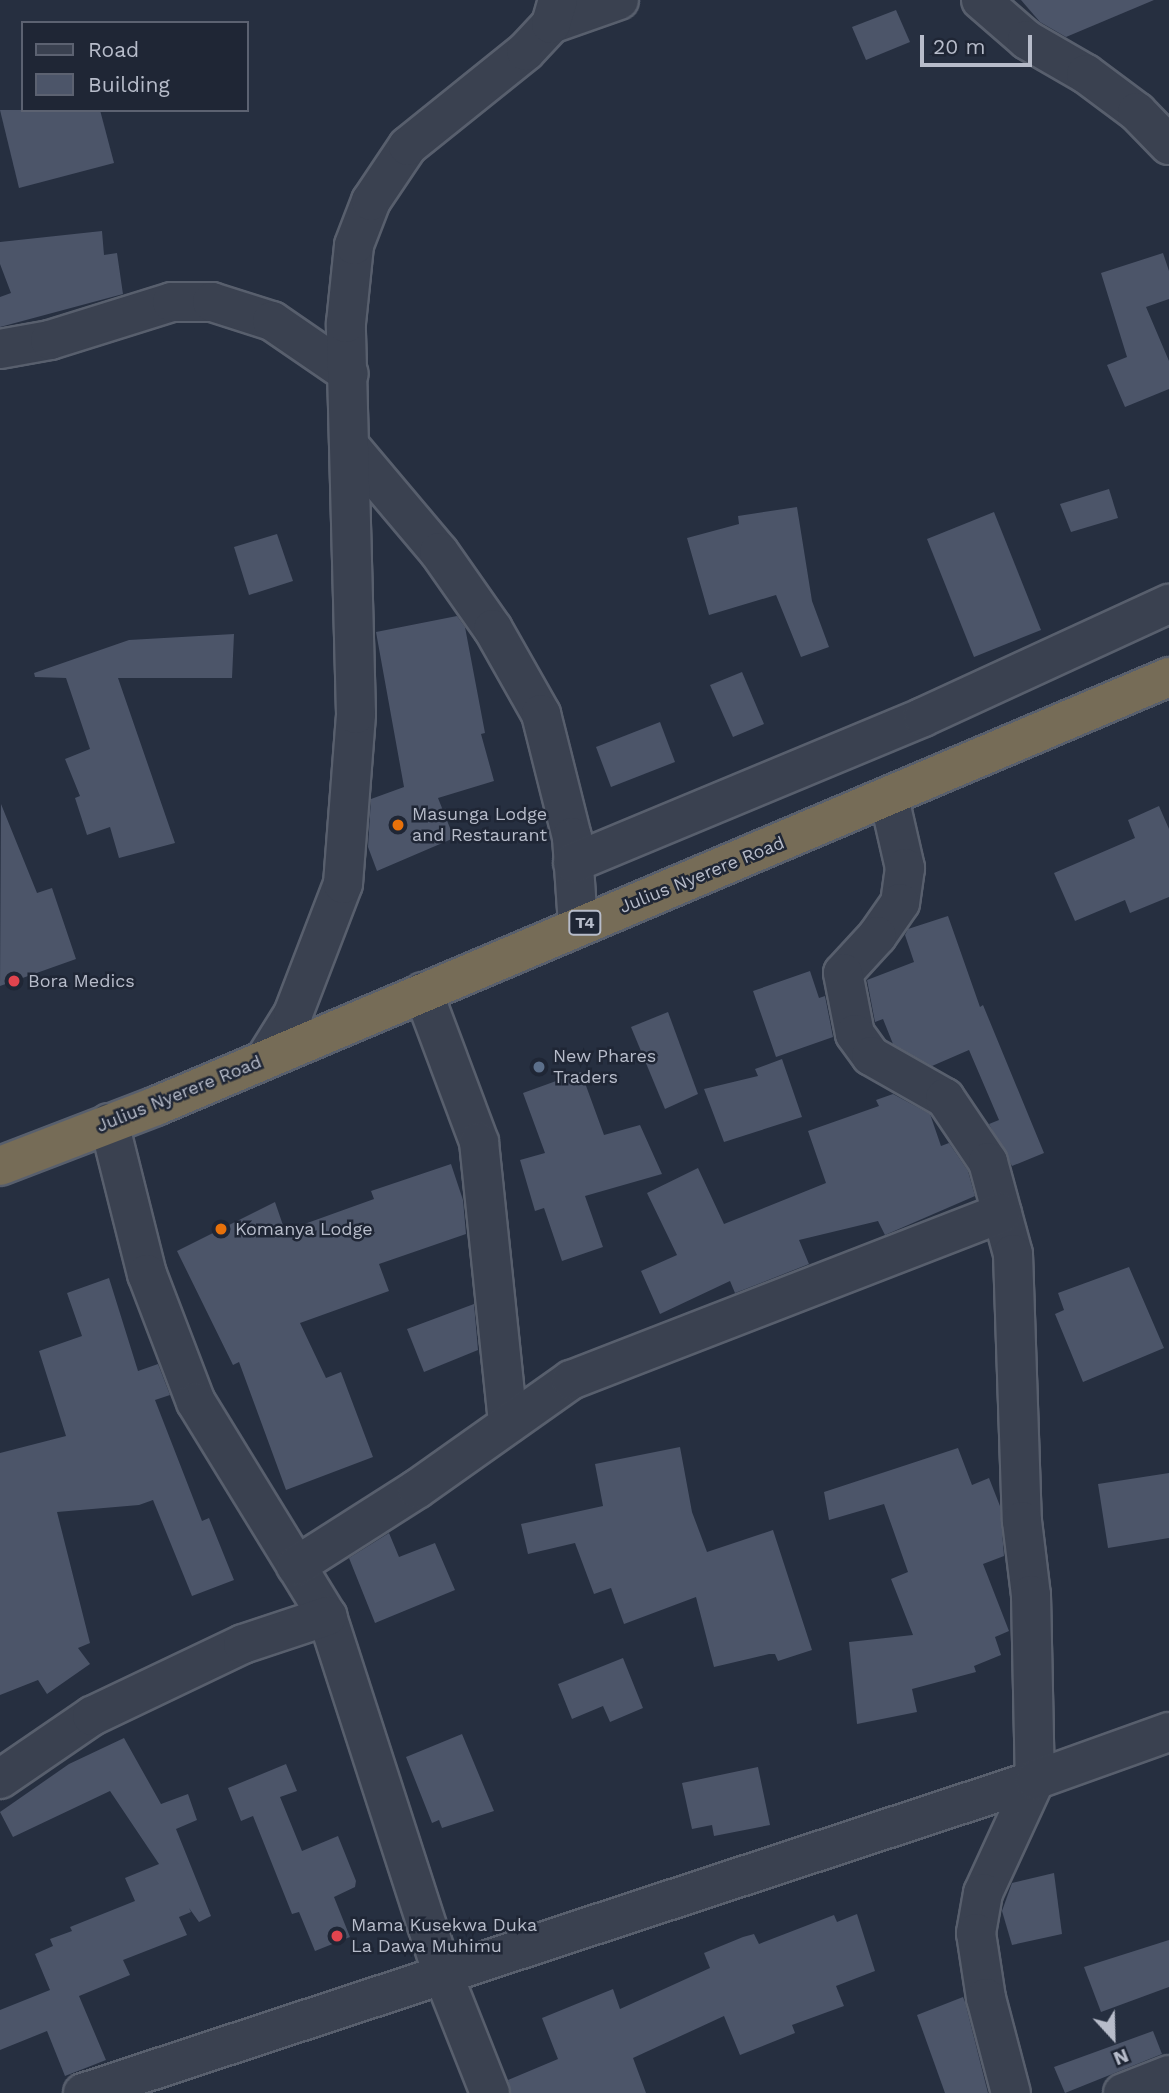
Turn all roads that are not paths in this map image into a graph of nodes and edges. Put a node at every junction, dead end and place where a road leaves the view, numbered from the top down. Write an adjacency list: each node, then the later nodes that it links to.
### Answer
1 (619, 0): 3 (street)
2 (981, 0): 4 (street)
3 (554, 12): 6 (street)
4 (1169, 145)
5 (0, 349): 6 (street)
6 (349, 374): 7 (street)
7 (353, 450): 11 (street); 14 (street)
8 (1169, 604): 11 (street)
9 (1169, 677): 10 (highway, Julius Nyerere Road / T4)
10 (889, 797): 12 (highway, Julius Nyerere Road / T4); 17 (street)
11 (573, 863): 12 (street)
12 (578, 926): 13 (highway, Julius Nyerere Road / T4)
13 (423, 992): 14 (highway, Julius Nyerere Road / T4); 18 (street)
14 (265, 1059): 15 (highway, Julius Nyerere Road / T4)
15 (109, 1123): 16 (highway, Julius Nyerere Road / T4); 19 (street)
16 (0, 1166)
17 (1002, 1213): 18 (street); 23 (street)
18 (508, 1424): 19 (street)
19 (296, 1566): 20 (street)
20 (327, 1616): 22 (street); 24 (street)
21 (1169, 1732): 23 (street)
22 (0, 1779)
23 (1035, 1780): 24 (street); 28 (street)
24 (442, 1972): 26 (street); 27 (street)
25 (1169, 2075): 29 (street)
26 (83, 2093)
27 (491, 2093)
28 (1011, 2093)
29 (1124, 2093)

